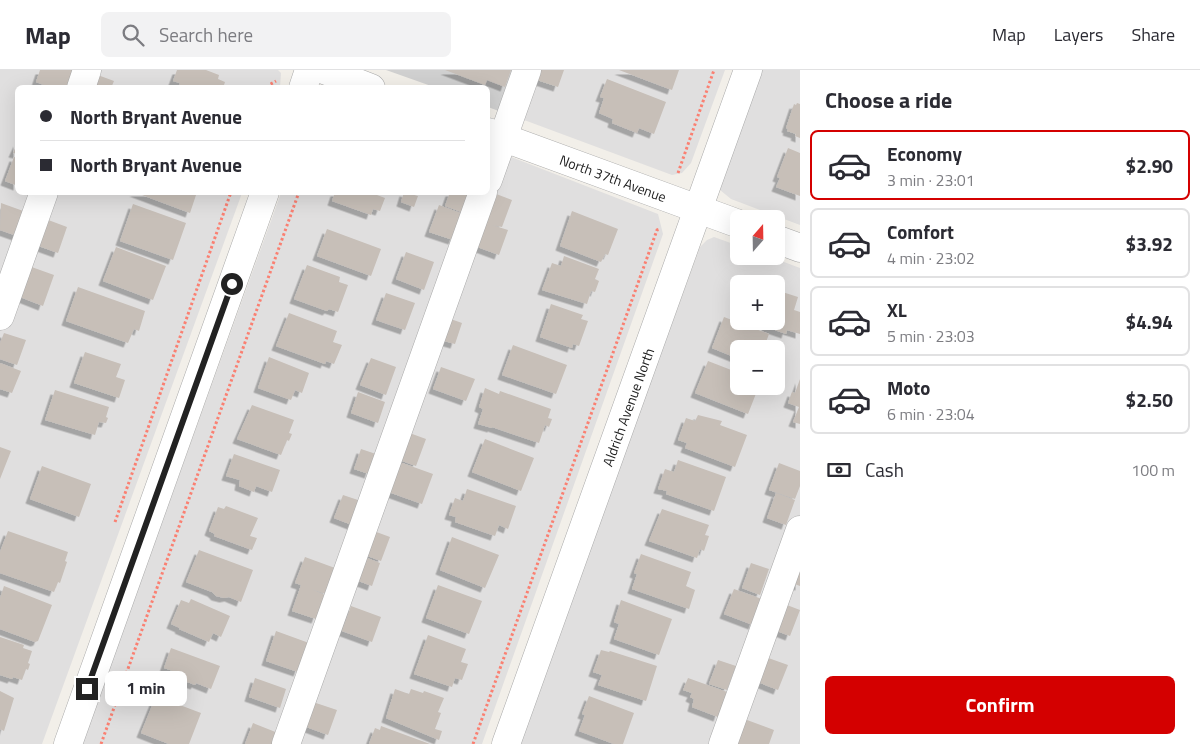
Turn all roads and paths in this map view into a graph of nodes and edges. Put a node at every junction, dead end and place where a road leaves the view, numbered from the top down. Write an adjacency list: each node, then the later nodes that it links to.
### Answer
1 (87, 70): 8 (street)
2 (310, 70): 10 (street)
3 (324, 70): 11 (street)
4 (527, 70): 12 (street)
5 (714, 70): 14 (path)
6 (748, 70): 20 (street, Aldrich Avenue North)
7 (276, 81): 9 (path)
8 (81, 85)
9 (269, 85)
10 (304, 85)
11 (363, 85)
12 (495, 135): 13 (street); 20 (street, North 37th Avenue)
13 (490, 167)
14 (680, 181)
15 (43, 195): 25 (street)
16 (230, 195): 26 (path)
17 (264, 195): 28 (street)
18 (298, 195): 29 (path)
19 (482, 195): 30 (street)
20 (699, 208): 21 (street, North 37th Avenue); 32 (street, Aldrich Avenue North)
21 (730, 220)
22 (663, 228): 31 (path)
23 (785, 242): 24 (street)
24 (800, 248)
25 (0, 316)
26 (112, 529)
27 (800, 530): 33 (street)
28 (68, 744)
29 (101, 744)
30 (286, 744)
31 (473, 744)
32 (506, 744)
33 (723, 744)

